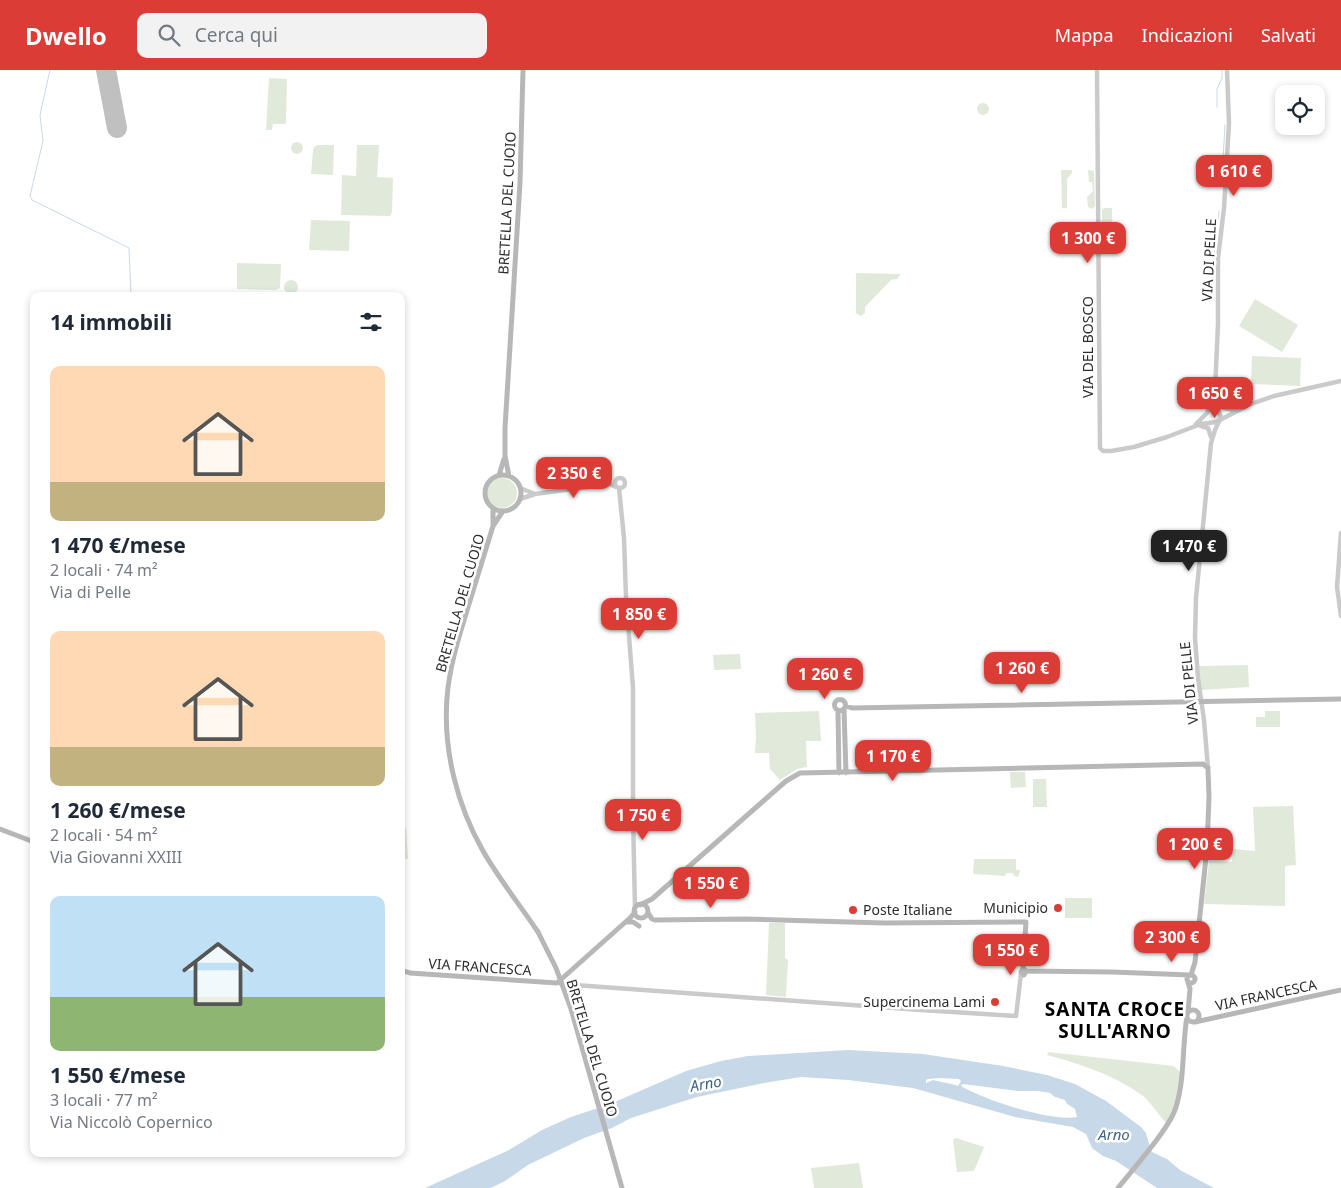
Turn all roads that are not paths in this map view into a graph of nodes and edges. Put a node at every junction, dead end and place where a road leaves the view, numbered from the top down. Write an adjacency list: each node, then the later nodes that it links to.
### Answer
1 (523, 70): 10 (main road, BRETELLA DEL CUOIO)
2 (1097, 70): 8 (street, VIA DEL BOSCO)
3 (1227, 70): 5 (street, VIA DI PELLE)
4 (1341, 381): 6 (street)
5 (1215, 391): 6 (street); 7 (street, VIA DI PELLE); 8 (street, VIA DI PELLE)
6 (1245, 407): 7 (street)
7 (1220, 421): 8 (street); 9 (street, VIA DI PELLE)
8 (1190, 428): 9 (street)
9 (1212, 443): 25 (street, VIA DI PELLE)
10 (505, 456): 11 (main road, BRETELLA DEL CUOIO); 12 (main road, BRETELLA DEL CUOIO)
11 (499, 475): 12 (main road); 19 (main road, BRETELLA DEL CUOIO)
12 (508, 476): 15 (main road)
13 (616, 480): 14 (street); 16 (street); 16 (street)
14 (610, 484): 16 (street); 17 (street)
15 (520, 488): 17 (street); 18 (main road)
16 (620, 489): 32 (street)
17 (535, 494): 18 (street)
18 (520, 499): 20 (main road, BRETELLA DEL CUOIO)
19 (493, 508): 20 (main road); 21 (main road, BRETELLA DEL CUOIO)
20 (503, 511): 21 (main road, BRETELLA DEL CUOIO)
21 (493, 526): 44 (main road, BRETELLA DEL CUOIO, bridge)
22 (1341, 533): 23 (street)
23 (1341, 616)
24 (1341, 699): 25 (main road)
25 (1202, 702): 26 (street, VIA DI PELLE); 27 (main road)
26 (1208, 769): 27 (main road); 36 (main road, VIA DI PELLE)
27 (842, 773): 30 (main road)
28 (0, 829): 29 (main road)
29 (30, 840)
30 (652, 899): 31 (main road); 32 (main road)
31 (648, 911): 32 (main road); 32 (main road); 35 (main road)
32 (634, 914): 33 (main road); 38 (main road)
33 (638, 926)
34 (405, 971): 38 (main road, VIA FRANCESCA)
35 (1023, 971): 36 (main road); 38 (street)
36 (1191, 975): 37 (main road)
37 (1191, 982): 40 (main road); 41 (main road)
38 (557, 983)
39 (1341, 990): 42 (main road, VIA FRANCESCA)
40 (1196, 1011): 41 (main road); 42 (main road)
41 (1188, 1014): 42 (main road); 43 (main road)
42 (1194, 1022): 43 (main road, VIA FRANCESCA)
43 (1185, 1025): 45 (main road)
44 (622, 1188)
45 (1118, 1188)

